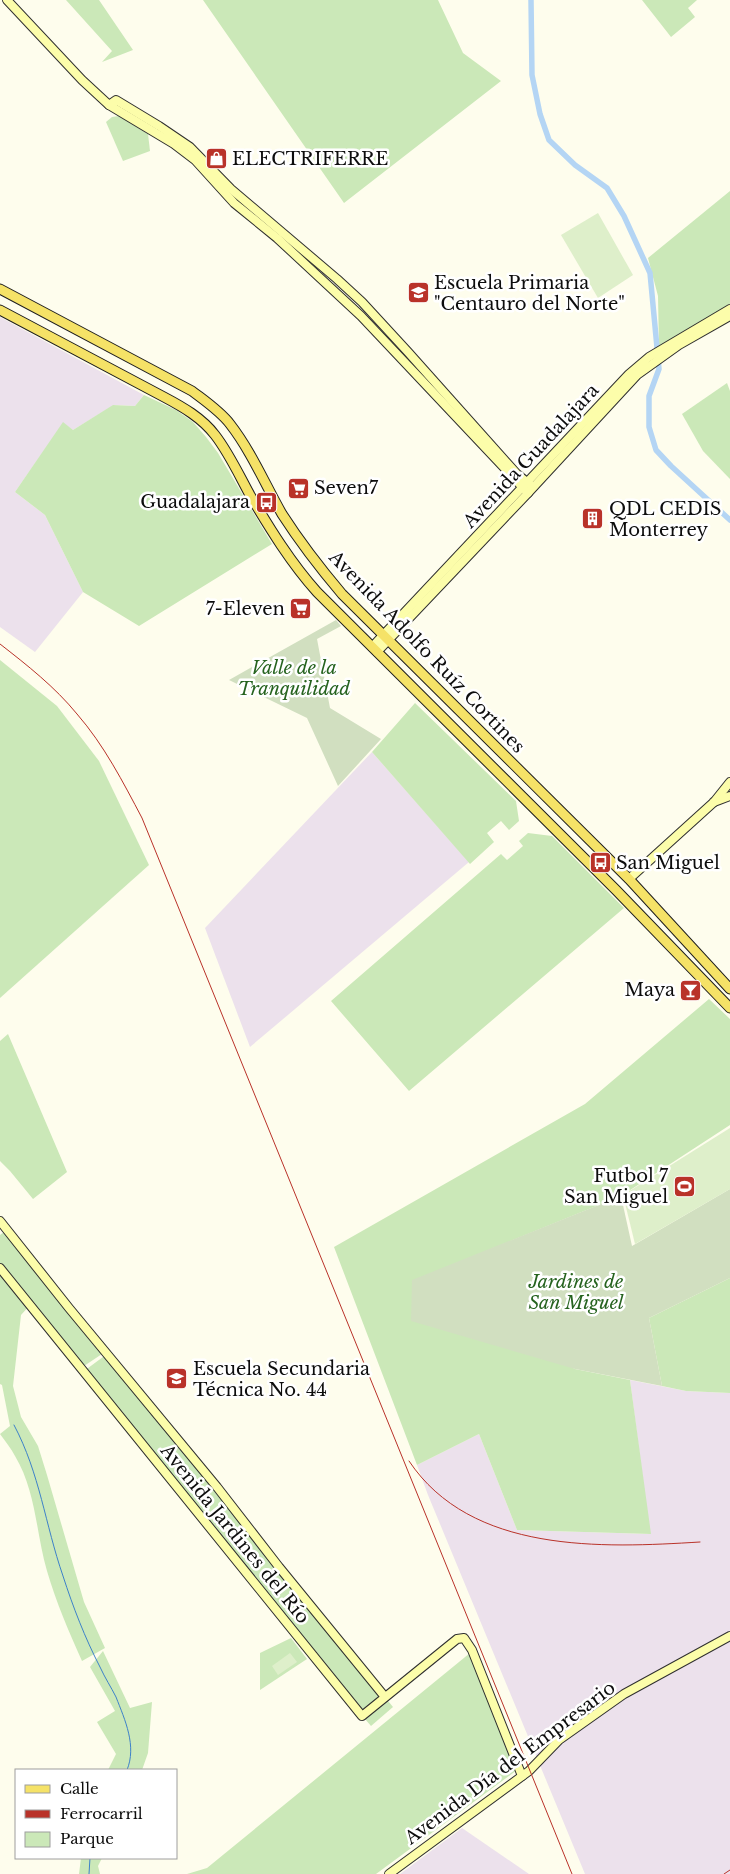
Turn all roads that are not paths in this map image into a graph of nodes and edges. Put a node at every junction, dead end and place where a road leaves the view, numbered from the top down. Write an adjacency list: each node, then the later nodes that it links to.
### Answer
1 (7, 0): 2 (street)
2 (113, 102): 3 (street); 3 (street)
3 (229, 191): 9 (street)
4 (0, 289): 10 (main road, Avenida Adolfo Ruíz Cortines)
5 (730, 309): 8 (street, Avenida Guadalajara)
6 (0, 310): 11 (main road, Avenida Adolfo Ruíz Cortines)
7 (730, 316): 8 (street, Avenida Guadalajara)
8 (660, 354): 9 (street, Avenida Guadalajara); 9 (street, Avenida Guadalajara)
9 (528, 488): 10 (street, Avenida Guadalajara)
10 (386, 638): 11 (street, Avenida Guadalajara); 15 (main road, Avenida Adolfo Ruíz Cortines)
11 (374, 649): 17 (main road, Avenida Adolfo Ruíz Cortines)
12 (730, 782): 14 (street)
13 (730, 796): 14 (street)
14 (714, 802): 15 (street)
15 (629, 879): 16 (main road, Avenida Adolfo Ruíz Cortines)
16 (730, 989)
17 (730, 1008)
18 (0, 1221): 21 (street, Avenida Jardines del Río)
19 (0, 1268): 21 (street, Avenida Jardines del Río)
20 (730, 1636): 22 (street, Avenida Día del Empresario)
21 (385, 1697): 22 (street)
22 (522, 1776): 23 (street, Avenida Día del Empresario)
23 (389, 1874)

